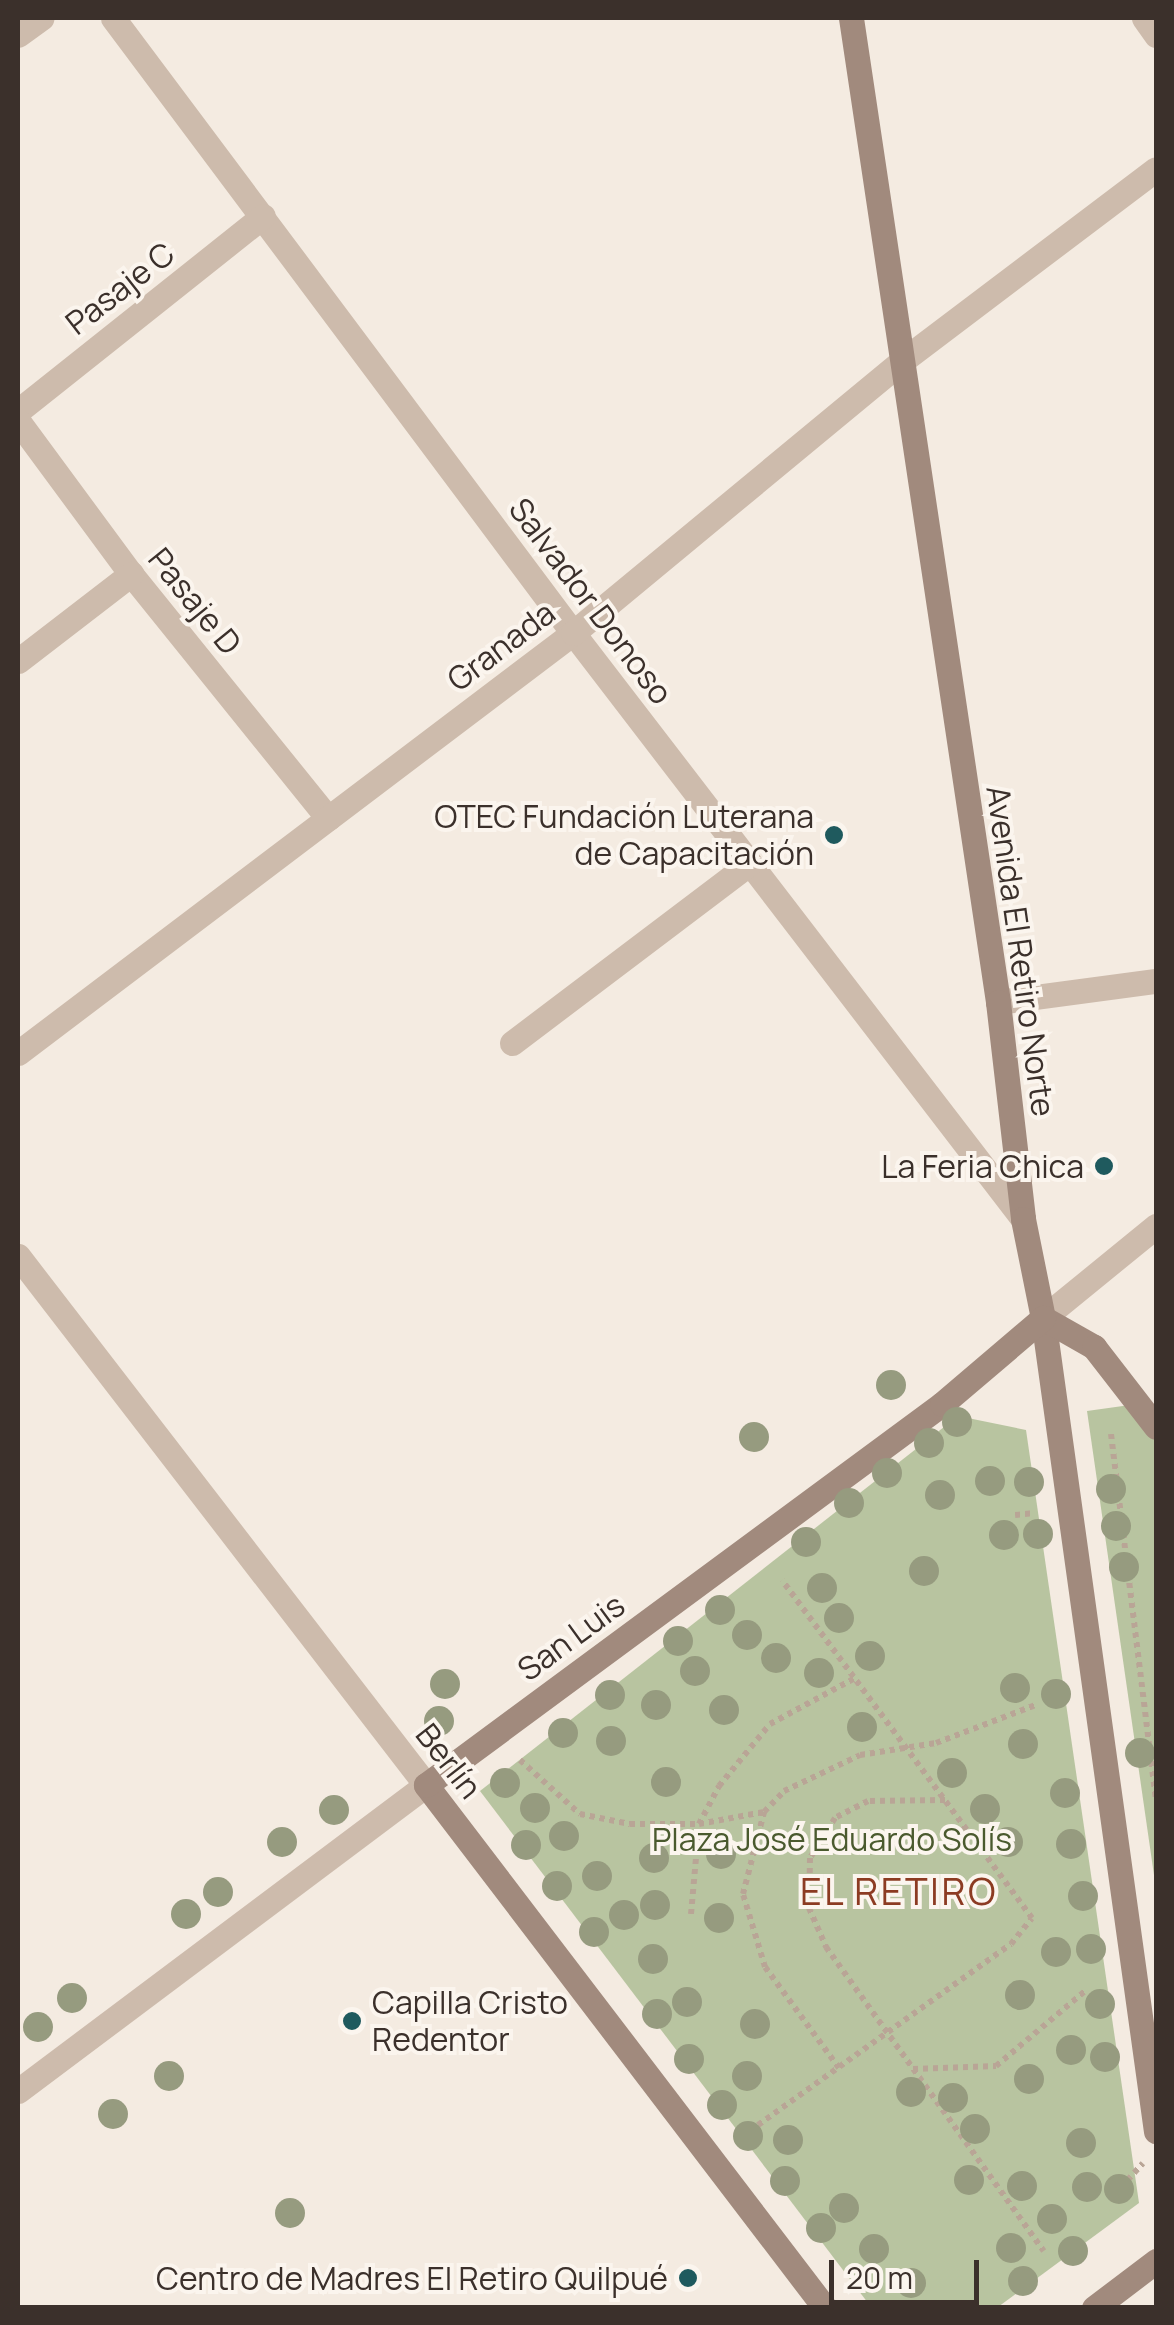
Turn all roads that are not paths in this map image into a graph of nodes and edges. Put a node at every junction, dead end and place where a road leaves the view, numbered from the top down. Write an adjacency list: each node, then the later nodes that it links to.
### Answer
1 (40, 18): 5 (street)
2 (113, 18): 8 (street, Salvador Donoso)
3 (851, 18): 9 (street, Avenida El Retiro Norte)
4 (1144, 18): 6 (street)
5 (18, 35)
6 (1156, 35)
7 (1156, 169): 9 (street, Granada)
8 (263, 216): 10 (street, Pasaje C); 13 (street, Salvador Donoso)
9 (902, 362): 13 (street, Granada); 18 (street, Avenida El Retiro Norte)
10 (18, 411)
11 (18, 421): 12 (street, Pasaje D)
12 (131, 574): 14 (street); 15 (street, Pasaje D)
13 (574, 633): 15 (street, Granada); 16 (street, Salvador Donoso)
14 (18, 660)
15 (328, 818): 20 (street, Granada)
16 (750, 863): 19 (street); 21 (street, Salvador Donoso)
17 (1156, 981): 18 (street)
18 (998, 1002): 21 (street, Avenida El Retiro Norte)
19 (512, 1043)
20 (18, 1053)
21 (1023, 1219): 24 (street, Avenida El Retiro Norte)
22 (1156, 1226): 24 (street, San Luis)
23 (18, 1256): 26 (street, Berlín)
24 (1043, 1318): 25 (street); 26 (street, San Luis); 28 (street, Avenida El Retiro Norte)
25 (1156, 1426)
26 (426, 1785): 27 (street, San Luis); 30 (street, Berlín)
27 (18, 2091)
28 (1156, 2131)
29 (1156, 2261): 31 (street)
30 (825, 2308)
31 (1094, 2308)

